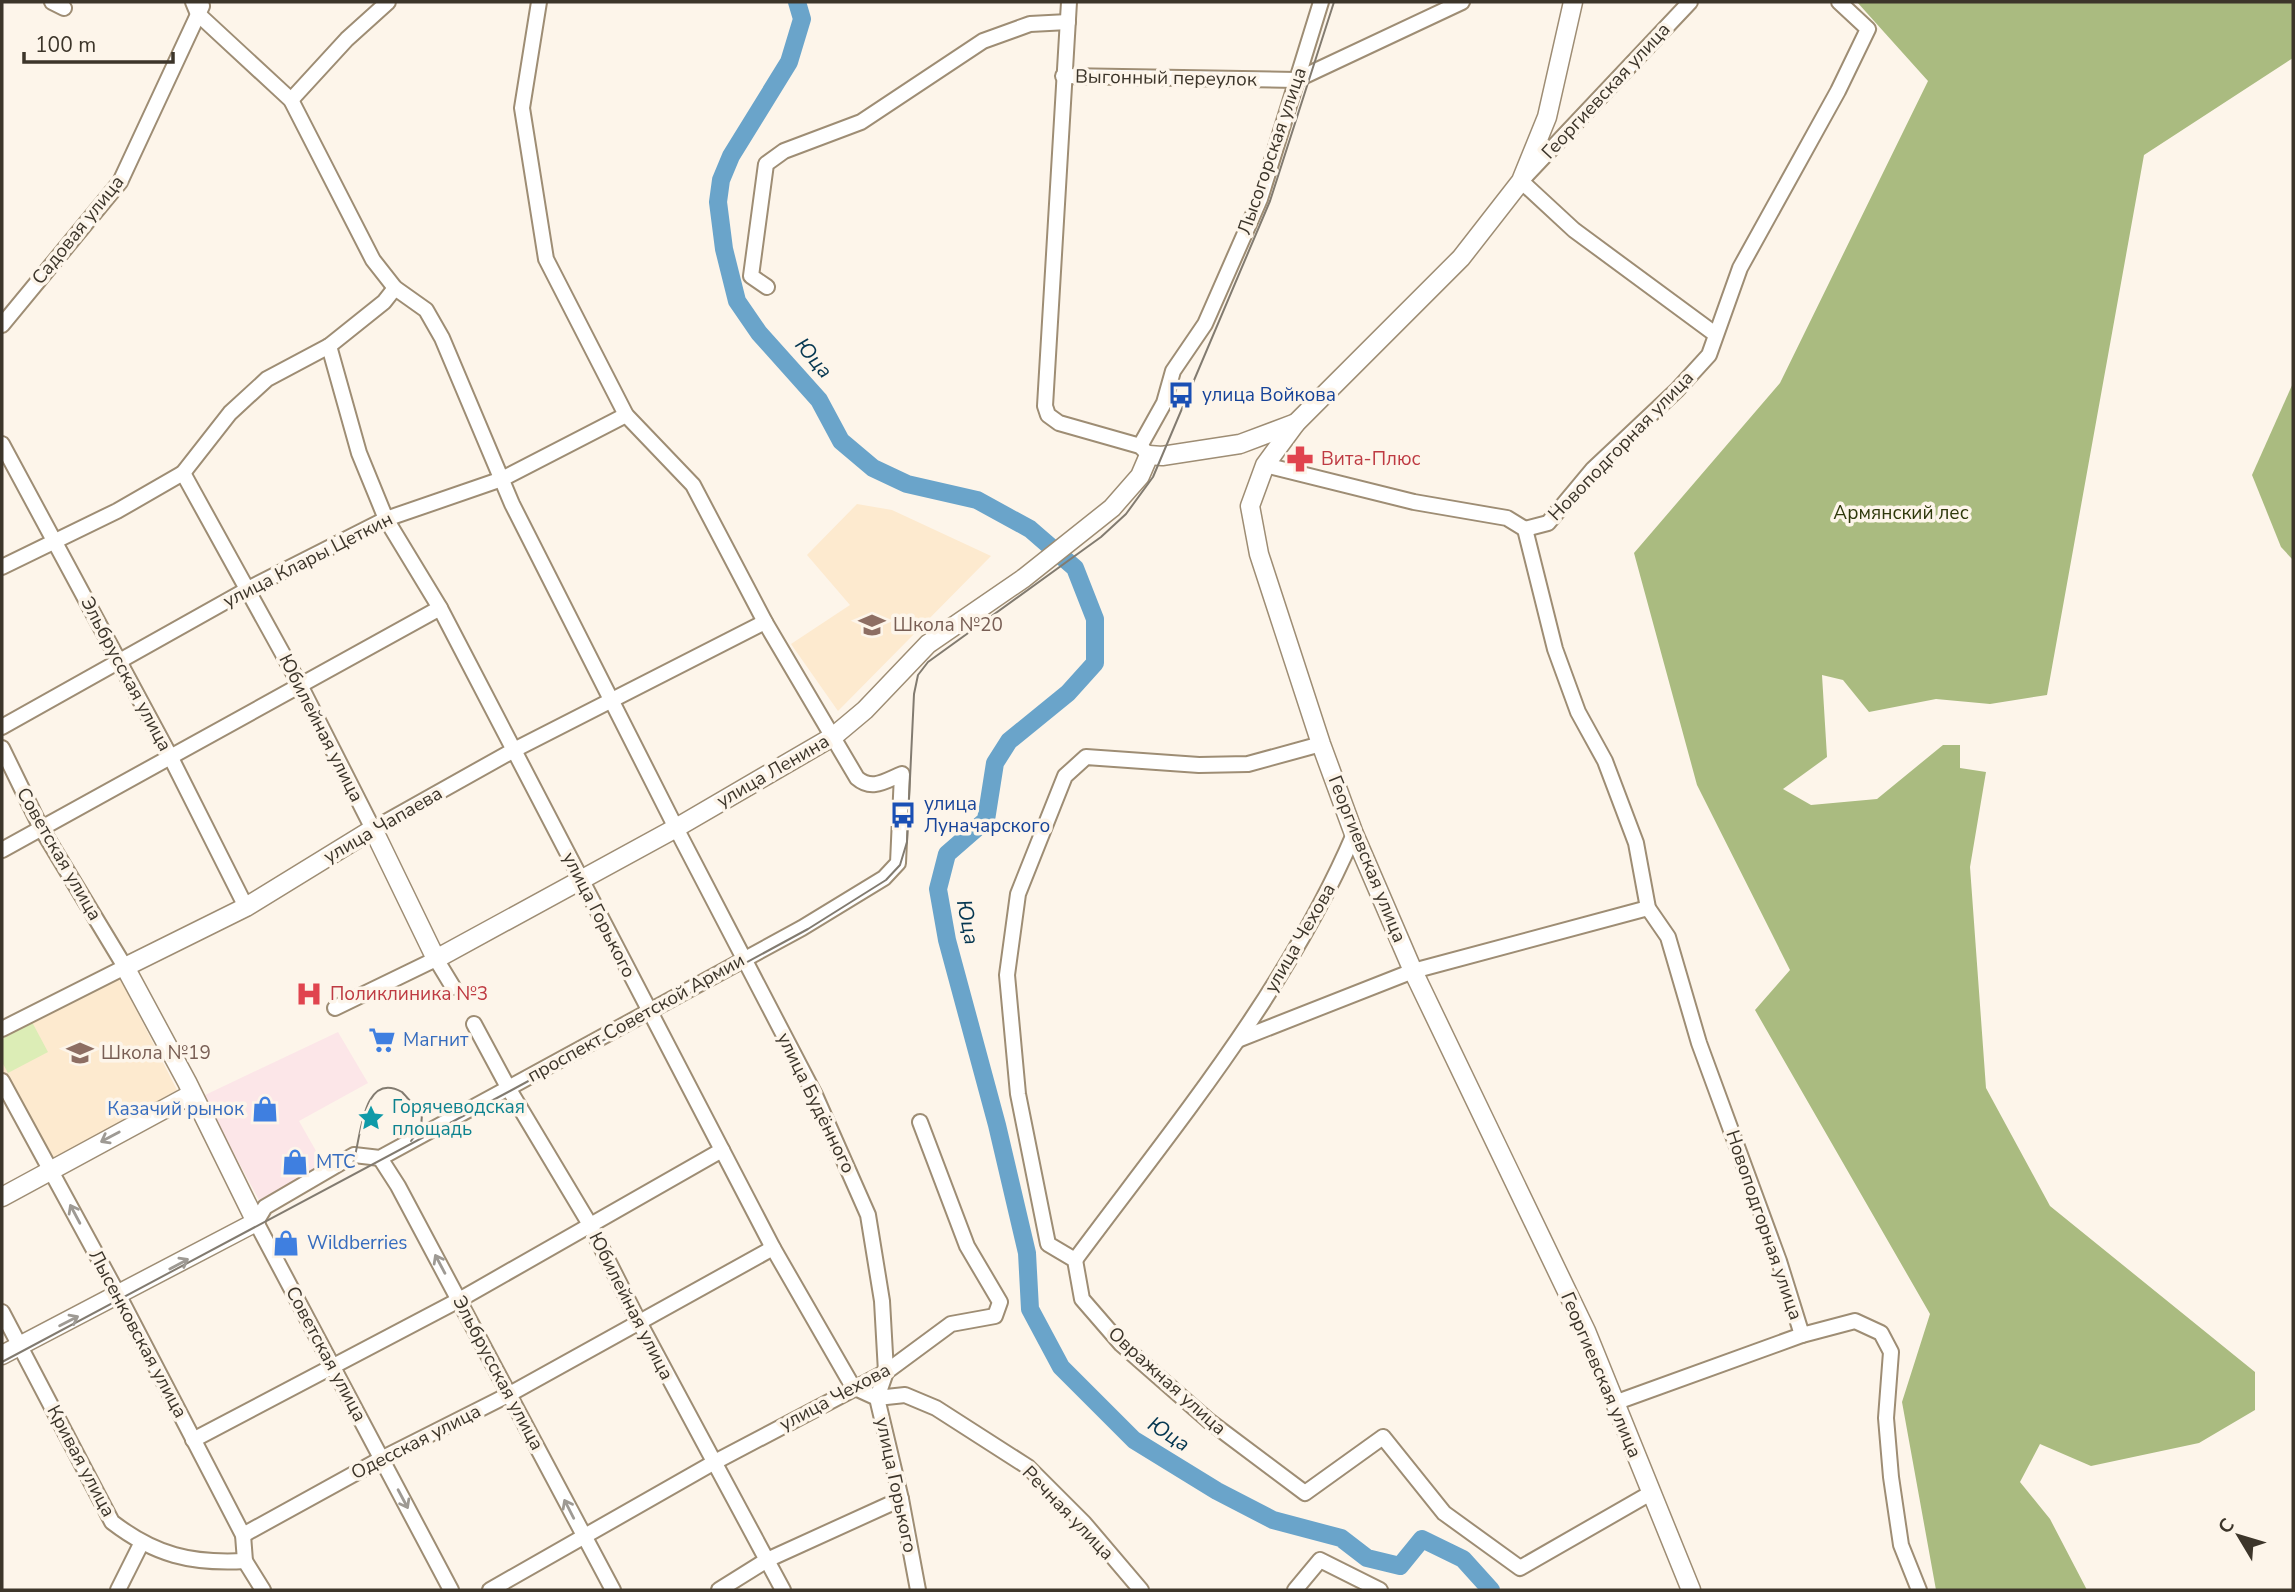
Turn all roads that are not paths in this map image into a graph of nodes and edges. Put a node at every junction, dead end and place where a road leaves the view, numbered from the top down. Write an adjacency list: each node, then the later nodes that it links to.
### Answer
1 (387, 2): 13 (street)
2 (539, 2): 20 (street)
3 (1069, 2): 10 (street)
4 (1321, 2): 12 (street, Лысогорская улица)
5 (1462, 2): 12 (street, Выгонный переулок)
6 (1573, 2): 14 (main road, Георгиевская улица)
7 (1690, 2): 14 (street, Георгиевская улица)
8 (1839, 2): 18 (street, Новоподгорная улица)
9 (198, 6): 13 (street); 17 (street, Садовая улица)
10 (1068, 22): 11 (street); 15 (street)
11 (1063, 76): 12 (street, Выгонный переулок); 24 (street)
12 (1296, 80): 24 (street, Лысогорская улица)
13 (291, 100): 16 (street, улица Будённого)
14 (1521, 181): 18 (street); 21 (main road, Георгиевская улица)
15 (767, 287)
16 (395, 288): 19 (street); 27 (street, улица Будённого)
17 (2, 325)
18 (1715, 334): 29 (street, Новоподгорная улица)
19 (329, 346): 26 (street); 28 (street, улица Горького)
20 (626, 415): 27 (street, улица Клары Цеткин); 34 (street)
21 (1296, 423): 23 (main road); 25 (main road, Георгиевская улица)
22 (2, 444): 30 (street, Эльбрусская улица)
23 (1240, 444): 24 (main road); 25 (main road)
24 (1145, 450): 39 (main road, улица Ленина)
25 (1265, 465): 29 (street); 40 (main road, Георгиевская улица)
26 (183, 473): 30 (street); 32 (street, Юбилейная улица)
27 (502, 479): 28 (street, улица Клары Цеткин); 37 (street, улица Будённого)
28 (386, 519): 32 (street, улица Клары Цеткин); 33 (street, улица Горького)
29 (1525, 529): 51 (street, Новоподгорная улица)
30 (54, 541): 31 (street); 35 (street, Эльбрусская улица)
31 (2, 567)
32 (248, 589): 35 (street, улица Клары Цеткин); 36 (street, Юбилейная улица)
33 (440, 608): 36 (street); 42 (street, улица Горького)
34 (765, 622): 37 (street, улица Чапаева); 39 (street)
35 (118, 659): 38 (street, улица Клары Цеткин); 43 (street, Эльбрусская улица)
36 (300, 685): 43 (street); 46 (street, Юбилейная улица)
37 (611, 699): 42 (street, улица Чапаева); 45 (street, улица Будённого)
38 (2, 727)
39 (834, 736): 45 (main road, улица Ленина); 53 (street, проспект Советской Армии)
40 (1321, 744): 47 (main road, Георгиевская улица); 73 (street)
41 (2, 748): 44 (street, Советская улица)
42 (514, 750): 46 (street, улица Чапаева); 49 (street, улица Горького)
43 (170, 756): 44 (street); 50 (street, Эльбрусская улица)
44 (41, 828): 48 (street); 54 (street, Советская улица)
45 (676, 828): 49 (main road, улица Ленина); 53 (street, улица Будённого)
46 (373, 829): 50 (main road, улица Чапаева); 52 (main road, Юбилейная улица)
47 (1354, 834): 55 (main road, Георгиевская улица); 61 (street, улица Чехова)
48 (2, 850)
49 (581, 879): 52 (main road, улица Ленина); 58 (street, улица Горького)
50 (246, 907): 54 (main road, улица Чапаева)
51 (1648, 908): 55 (street); 78 (street, Новоподгорная улица)
52 (436, 959): 56 (street, Юбилейная улица); 57 (street, улица Ленина)
53 (744, 959): 58 (street, проспект Советской Армии); 82 (street, улица Будённого)
54 (125, 967): 60 (street, улица Чапаева); 64 (main road, Советская улица)
55 (1413, 971): 61 (street, улица Чехова); 86 (main road, Георгиевская улица)
56 (453, 987)
57 (335, 1008)
58 (648, 1012): 63 (street, проспект Советской Армии); 66 (street, улица Горького)
59 (474, 1024): 63 (street, Юбилейная улица)
60 (2, 1029)
61 (1239, 1039): 73 (street, улица Чехова)
62 (2, 1081): 68 (street, Лысенковская улица)
63 (508, 1088): 67 (street, проспект Советской Армии); 71 (street, Юбилейная улица)
64 (192, 1094): 68 (main road, one-way to 68); 70 (main road, Советская улица)
65 (920, 1122): 82 (street, улица Чехова)
66 (722, 1150): 71 (street); 72 (street, улица Горького)
67 (380, 1158): 70 (street, проспект Советской Армии); 75 (street, Эльбрусская улица, one-way to 67)
68 (50, 1169): 69 (main road); 74 (street, Лысенковская улица, one-way to 68)
69 (2, 1197)
70 (256, 1222): 74 (main road, проспект Советской Армии, one-way to 70); 81 (street, Советская улица)
71 (589, 1223): 75 (street); 77 (street, Юбилейная улица)
72 (772, 1248): 77 (street, Одесская улица); 83 (street, улица Горького)
73 (1075, 1260): 90 (street, Овражная улица)
74 (119, 1296): 79 (main road, проспект Советской Армии, one-way to 74); 87 (street, Лысенковская улица)
75 (459, 1300): 81 (street); 84 (street, Эльбрусская улица)
76 (2, 1312): 79 (street, Кривая улица)
77 (639, 1322): 84 (street, Одесская улица); 89 (street, Юбилейная улица)
78 (1802, 1335): 86 (street); 110 (street, Новоподгорная улица)
79 (20, 1346): 80 (main road, проспект Советской Армии); 94 (street, Кривая улица)
80 (2, 1355)
81 (333, 1368): 87 (street); 88 (street, Советская улица)
82 (886, 1372): 83 (street, улица Чехова); 85 (street, улица Будённого)
83 (853, 1387): 85 (street, улица Горького); 89 (street, улица Чехова)
84 (510, 1394): 88 (street, Одесская улица); 93 (street, Эльбрусская улица, one-way to 84)
85 (877, 1398): 91 (street, улица Горького); 106 (street, Речная улица)
86 (1617, 1402): 90 (main road, Георгиевская улица)
87 (193, 1440): 92 (street, Лысенковская улица)
88 (381, 1459): 92 (street, Одесская улица); 100 (street, Советская улица, one-way to 100)
89 (713, 1462): 93 (street, улица Чехова); 95 (street, Юбилейная улица)
90 (1649, 1494): 109 (main road, Георгиевская улица)
91 (901, 1499): 95 (street); 105 (street, улица Горького)
92 (243, 1535): 96 (street, Лысенковская улица)
93 (583, 1537): 101 (street, улица Чехова); 102 (street, Эльбрусская улица)
94 (141, 1544): 96 (street, Кривая улица); 98 (street)
95 (767, 1560): 103 (street); 104 (street, Юбилейная улица)
96 (245, 1561): 97 (street, Лысенковская улица)
97 (254, 1584): 99 (street, Лысенковская улица)
98 (118, 1590)
99 (263, 1590)
100 (451, 1590)
101 (490, 1590)
102 (613, 1590)
103 (719, 1590)
104 (783, 1590)
105 (918, 1590)
106 (1141, 1590)
107 (1294, 1590): 108 (street)
108 (1380, 1590)
109 (1691, 1590)
110 (1919, 1590)

